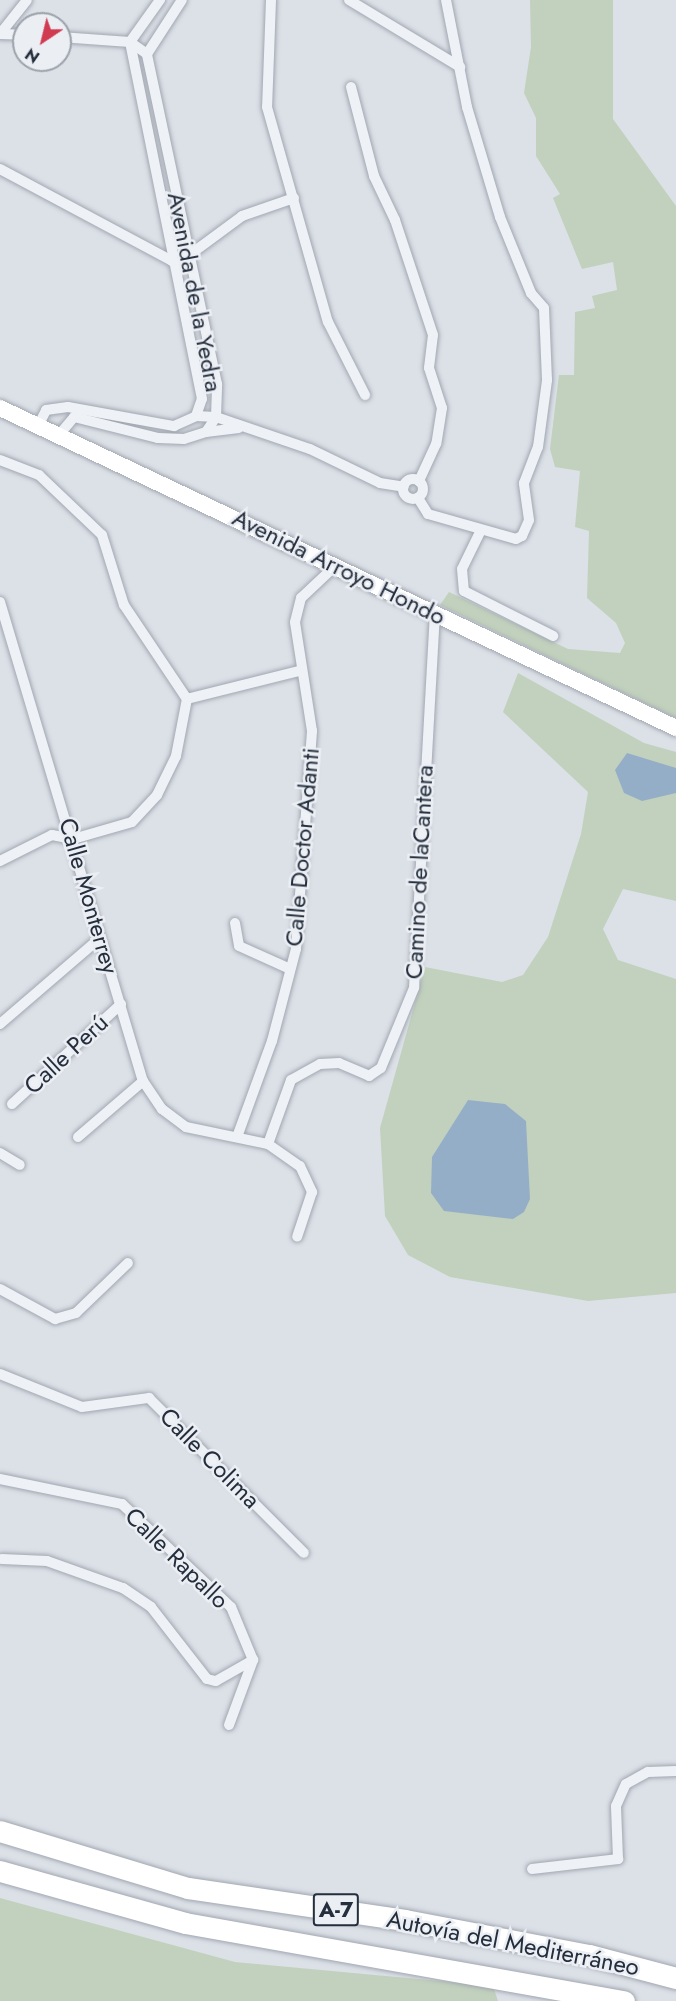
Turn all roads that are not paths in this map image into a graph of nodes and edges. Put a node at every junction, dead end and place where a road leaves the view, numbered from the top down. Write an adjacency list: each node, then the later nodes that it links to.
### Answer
1 (27, 0): 7 (street)
2 (160, 0): 9 (street)
3 (182, 0): 10 (street)
4 (349, 0): 11 (street)
5 (446, 0): 11 (street)
6 (272, 1): 14 (street)
7 (0, 34)
8 (72, 38): 9 (street)
9 (130, 42): 10 (street); 16 (street, Avenida de la Yedra)
10 (147, 54): 15 (street, Avenida de la Yedra)
11 (460, 67): 29 (street)
12 (351, 87): 26 (street)
13 (0, 169): 16 (street)
14 (294, 198): 15 (street); 17 (street)
15 (188, 256): 16 (street); 20 (street, Avenida de la Yedra)
16 (172, 261): 19 (street, Avenida de la Yedra)
17 (365, 395)
18 (0, 408): 21 (main road, Avenida Arroyo Hondo)
19 (196, 416): 20 (street); 21 (street, Avenida de la Yedra)
20 (216, 417): 22 (street); 23 (street, Avenida de la Yedra)
21 (38, 426): 24 (main road, Avenida Arroyo Hondo)
22 (240, 428): 23 (street); 27 (street)
23 (206, 432): 24 (street)
24 (59, 435): 30 (main road, Avenida Arroyo Hondo)
25 (0, 460): 35 (street)
26 (419, 481): 27 (street); 28 (street)
27 (404, 487): 28 (street)
28 (418, 498): 29 (street)
29 (481, 530): 33 (street)
30 (335, 566): 32 (main road, Avenida Arroyo Hondo); 34 (street, Calle Doctor Adanti)
31 (0, 602): 37 (street, Calle Monterrey)
32 (435, 614): 36 (main road, Avenida Arroyo Hondo); 48 (street, Camino de laCantera)
33 (553, 636)
34 (299, 671): 35 (street); 41 (street, Calle Doctor Adanti)
35 (187, 699): 37 (street)
36 (676, 728)
37 (73, 839): 38 (street); 40 (street, Calle Monterrey)
38 (0, 861)
39 (234, 923): 41 (street)
40 (100, 938): 42 (street, Calle Monterrey); 43 (street)
41 (288, 968): 47 (street, Calle Doctor Adanti)
42 (121, 1004): 44 (street, Calle Monterrey); 45 (street, Calle Perú)
43 (0, 1024)
44 (143, 1082): 46 (street); 47 (street, Calle Monterrey)
45 (12, 1104)
46 (78, 1137)
47 (237, 1137): 48 (street)
48 (268, 1144): 51 (street)
49 (0, 1153): 50 (street)
50 (20, 1165)
51 (297, 1237)
52 (128, 1263): 53 (street)
53 (0, 1289)
54 (0, 1374): 56 (street, Calle Colima)
55 (0, 1479): 58 (street, Calle Rapallo)
56 (304, 1553)
57 (2, 1559): 58 (street)
58 (253, 1660): 59 (street)
59 (229, 1725)
60 (676, 1771): 62 (street)
61 (0, 1831): 64 (highway, Autovía del Mediterráneo / A-7)
62 (532, 1869)
63 (0, 1871): 65 (highway, Autovía del Mediterráneo / A-7)
64 (676, 1978)
65 (624, 2001)

